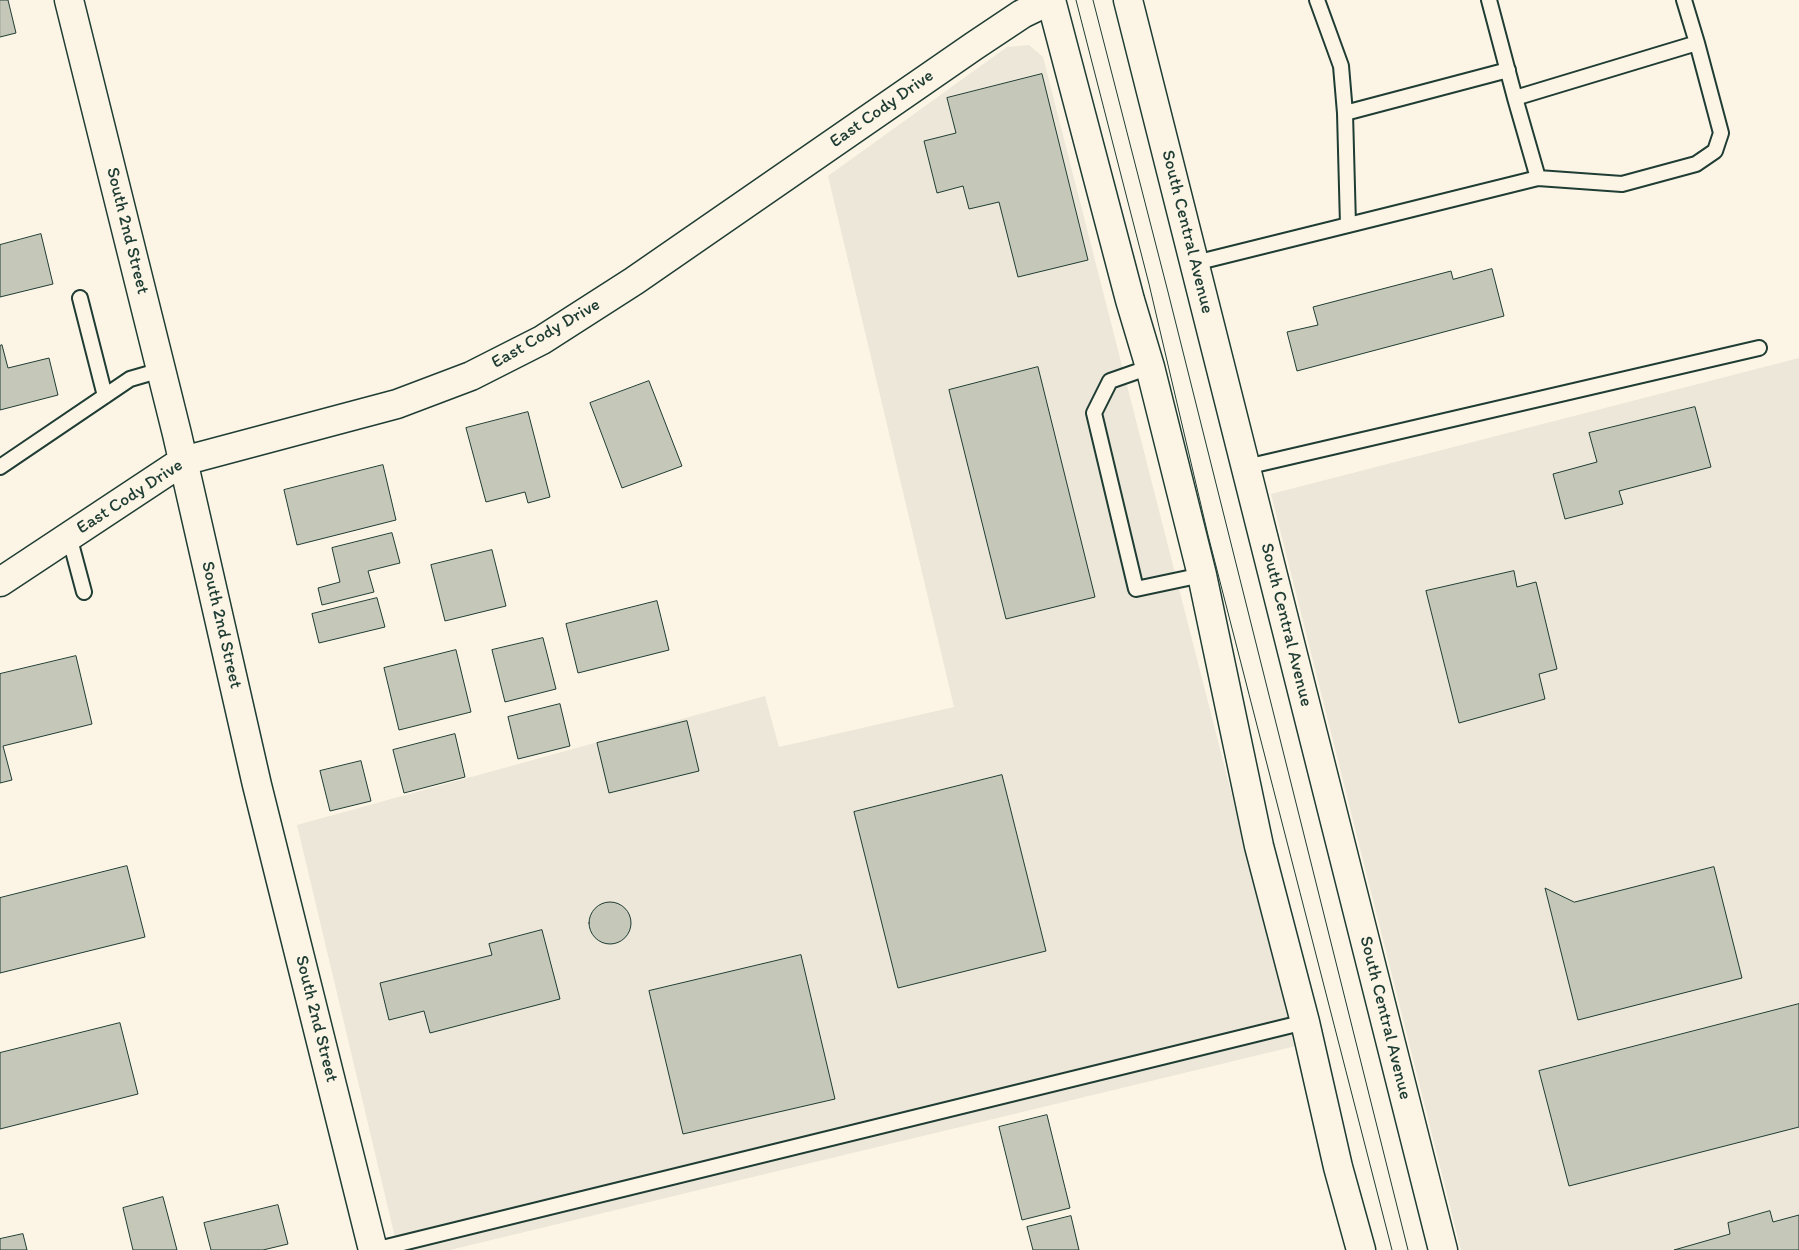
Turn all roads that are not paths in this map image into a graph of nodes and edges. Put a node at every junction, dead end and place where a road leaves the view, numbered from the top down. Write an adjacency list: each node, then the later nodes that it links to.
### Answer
1 (69, 0): 17 (main road, South 2nd Street)
2 (1051, 0): 16 (main road); 19 (main road, East Cody Drive)
3 (1128, 0): 13 (main road, South Central Avenue)
4 (1317, 0): 10 (lane)
5 (1489, 0): 8 (lane)
6 (1684, 0): 7 (lane)
7 (1697, 43): 9 (lane); 11 (lane)
8 (1508, 70): 9 (lane); 10 (lane)
9 (1515, 98): 11 (lane)
10 (1345, 113): 12 (lane)
11 (1538, 178): 12 (lane)
12 (1348, 225): 13 (lane)
13 (1195, 263): 20 (main road, South Central Avenue)
14 (80, 298): 18 (lane)
15 (1759, 348): 20 (lane)
16 (1150, 367): 23 (main road); 23 (lane)
17 (161, 370): 18 (lane); 19 (main road, South 2nd Street)
18 (105, 396): 21 (lane)
19 (183, 461): 22 (main road, East Cody Drive); 27 (main road, South 2nd Street)
20 (1246, 467): 29 (main road, South Central Avenue)
21 (0, 468)
22 (70, 536): 24 (main road, East Cody Drive); 25 (lane)
23 (1202, 575): 26 (main road)
24 (0, 582)
25 (84, 592)
26 (1305, 1022): 27 (lane); 28 (main road)
27 (374, 1250)
28 (1361, 1250)
29 (1443, 1250)

